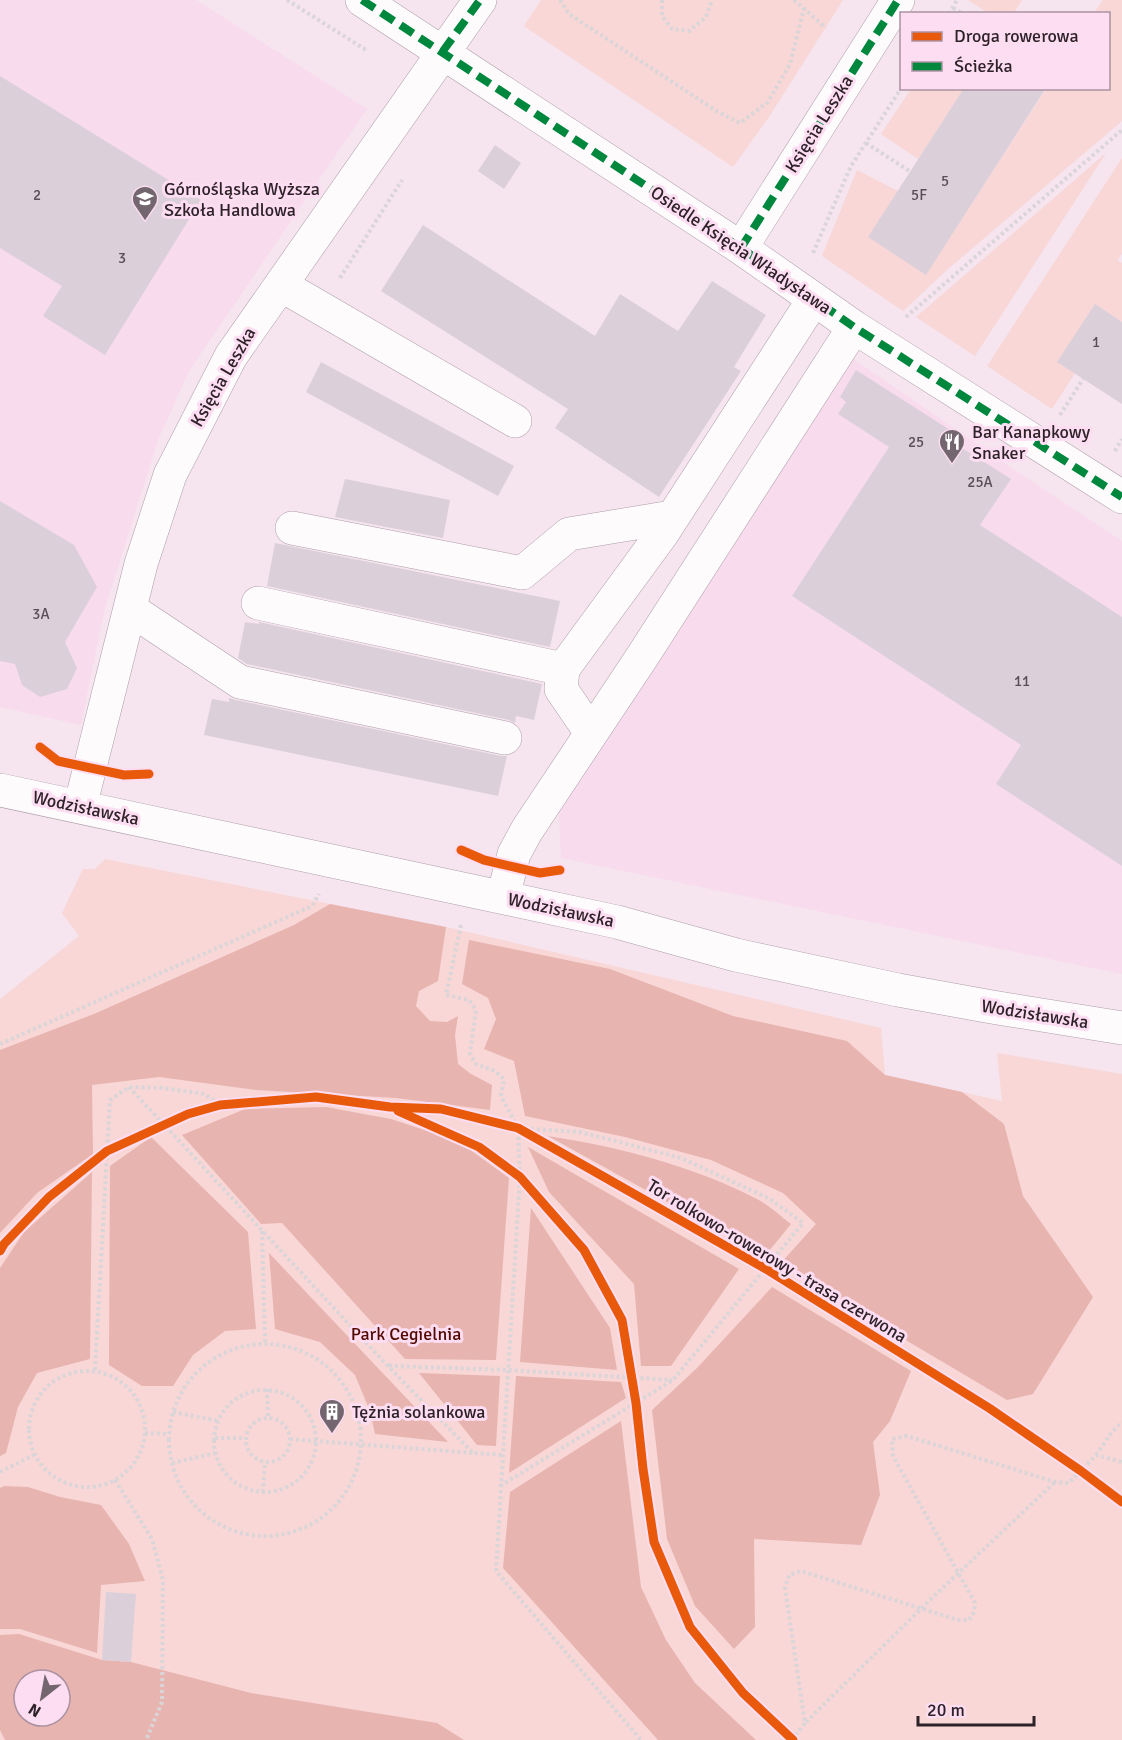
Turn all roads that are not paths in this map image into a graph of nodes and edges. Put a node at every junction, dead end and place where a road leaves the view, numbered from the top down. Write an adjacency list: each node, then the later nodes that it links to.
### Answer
1 (362, 0): 4 (street, Osiedle Księcia Władysława)
2 (480, 0): 4 (street, Księcia Leszka)
3 (898, 0): 5 (street, Księcia Leszka)
4 (443, 51): 5 (street, Osiedle Księcia Władysława); 6 (street, Księcia Leszka)
5 (741, 248): 7 (street, Osiedle Księcia Władysława)
6 (281, 285): 9 (street); 14 (street, Księcia Leszka)
7 (814, 299): 8 (street, Osiedle Księcia Władysława); 11 (street)
8 (854, 327): 10 (street, Osiedle Księcia Władysława); 16 (street)
9 (515, 421)
10 (1122, 497)
11 (672, 517): 12 (street); 15 (street)
12 (292, 528)
13 (258, 603): 15 (street)
14 (130, 609): 17 (street); 19 (street, Księcia Leszka)
15 (563, 669): 16 (street)
16 (591, 733): 20 (street)
17 (505, 738)
18 (0, 790): 19 (street, Wodzisławska)
19 (80, 807): 20 (street, Wodzisławska)
20 (503, 897): 21 (street, Wodzisławska)
21 (1122, 1029)

